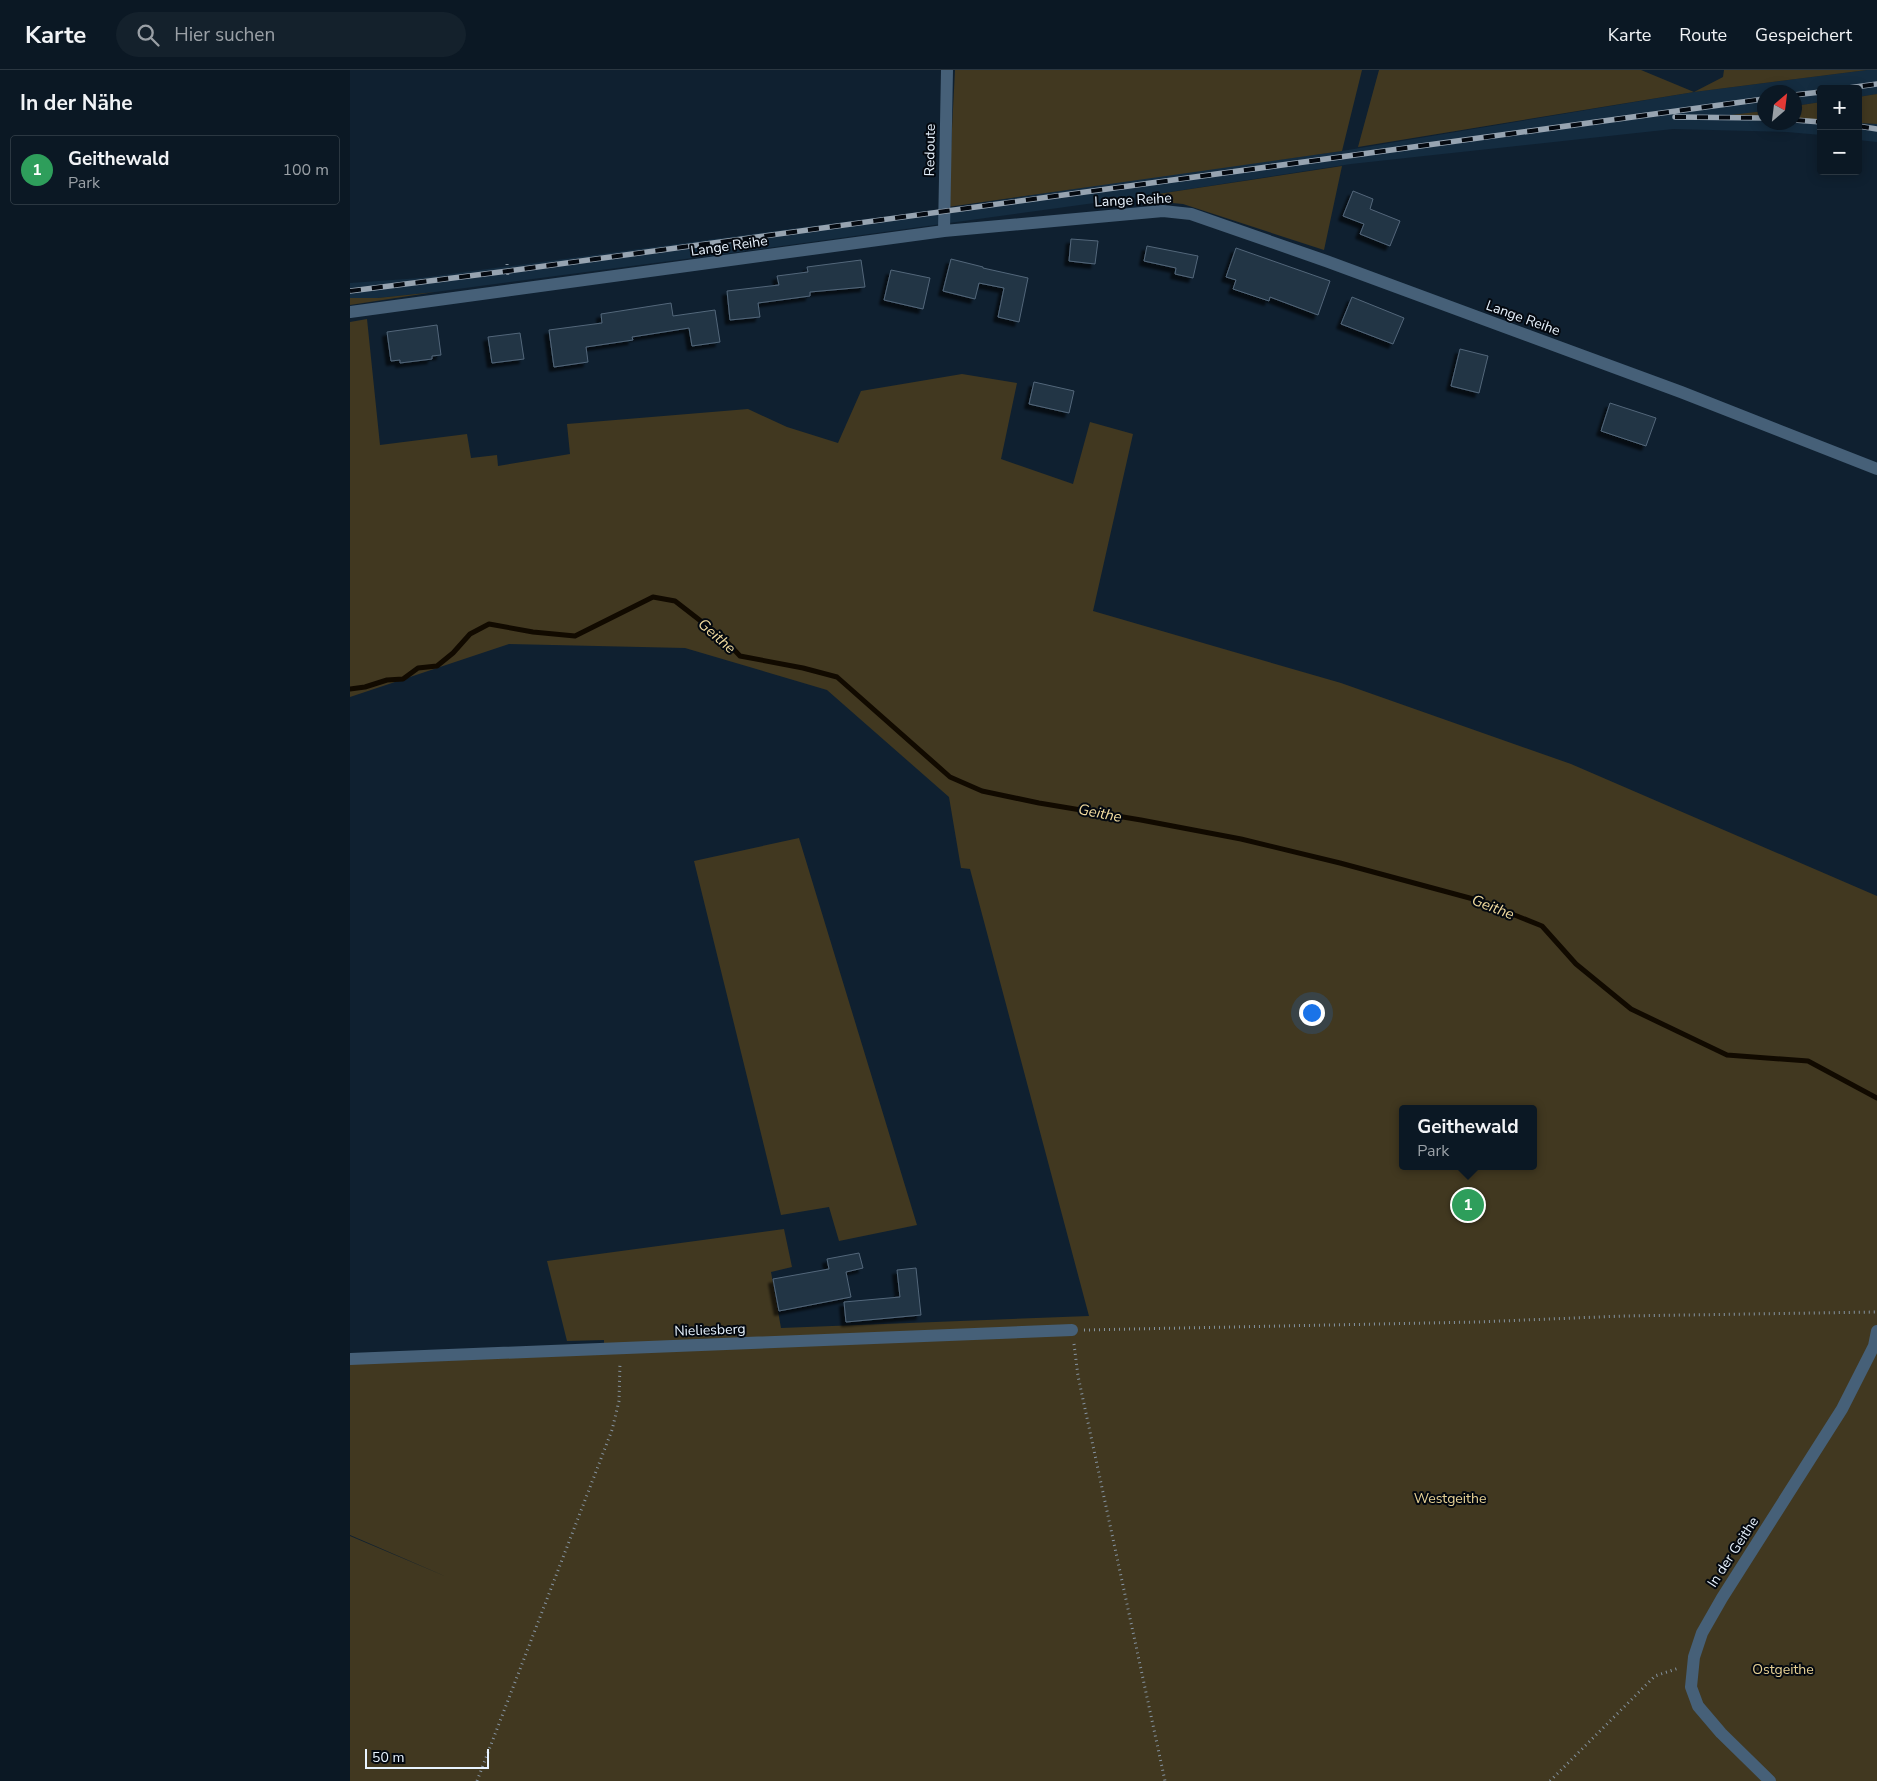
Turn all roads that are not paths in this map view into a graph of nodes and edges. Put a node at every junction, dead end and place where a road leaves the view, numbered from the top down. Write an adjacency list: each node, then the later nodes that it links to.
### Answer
1 (947, 70): 2 (street, Redoute)
2 (944, 231): 3 (street, Lange Reihe); 4 (street, Lange Reihe)
3 (350, 312)
4 (1877, 469)
5 (1072, 1330): 7 (street, Nieliesberg)
6 (1877, 1331): 8 (street, In der Geithe)
7 (350, 1359)
8 (1770, 1781)

